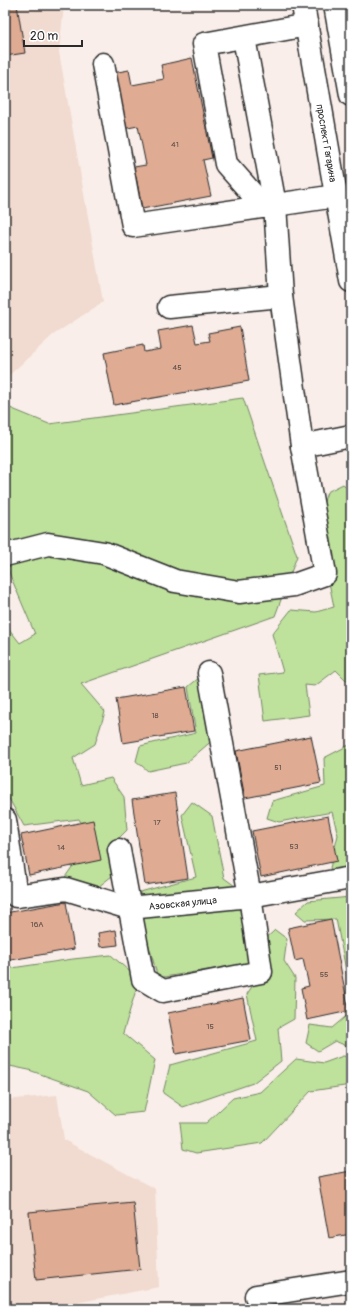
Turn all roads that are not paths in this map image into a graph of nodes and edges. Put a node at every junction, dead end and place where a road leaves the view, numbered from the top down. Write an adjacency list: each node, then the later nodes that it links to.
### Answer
1 (341, 14): 5 (street)
2 (305, 15): 3 (street); 6 (street, проспект Гагарина)
3 (244, 38): 7 (street); 7 (street)
4 (103, 64): 7 (street)
5 (351, 95)
6 (336, 196): 7 (street); 8 (street, проспект Гагарина)
7 (269, 206): 9 (street)
8 (351, 281)
9 (281, 296): 10 (street); 12 (street)
10 (169, 307)
11 (351, 436): 12 (street)
12 (302, 446): 13 (street)
13 (5, 555)
14 (209, 673): 18 (street)
15 (5, 820): 19 (street, Азовская улица)
16 (119, 850): 19 (street)
17 (351, 878): 18 (street, Азовская улица)
18 (250, 896): 19 (street, Азовская улица); 19 (street)
19 (129, 908)
20 (351, 1281): 21 (street)
21 (256, 1296)

